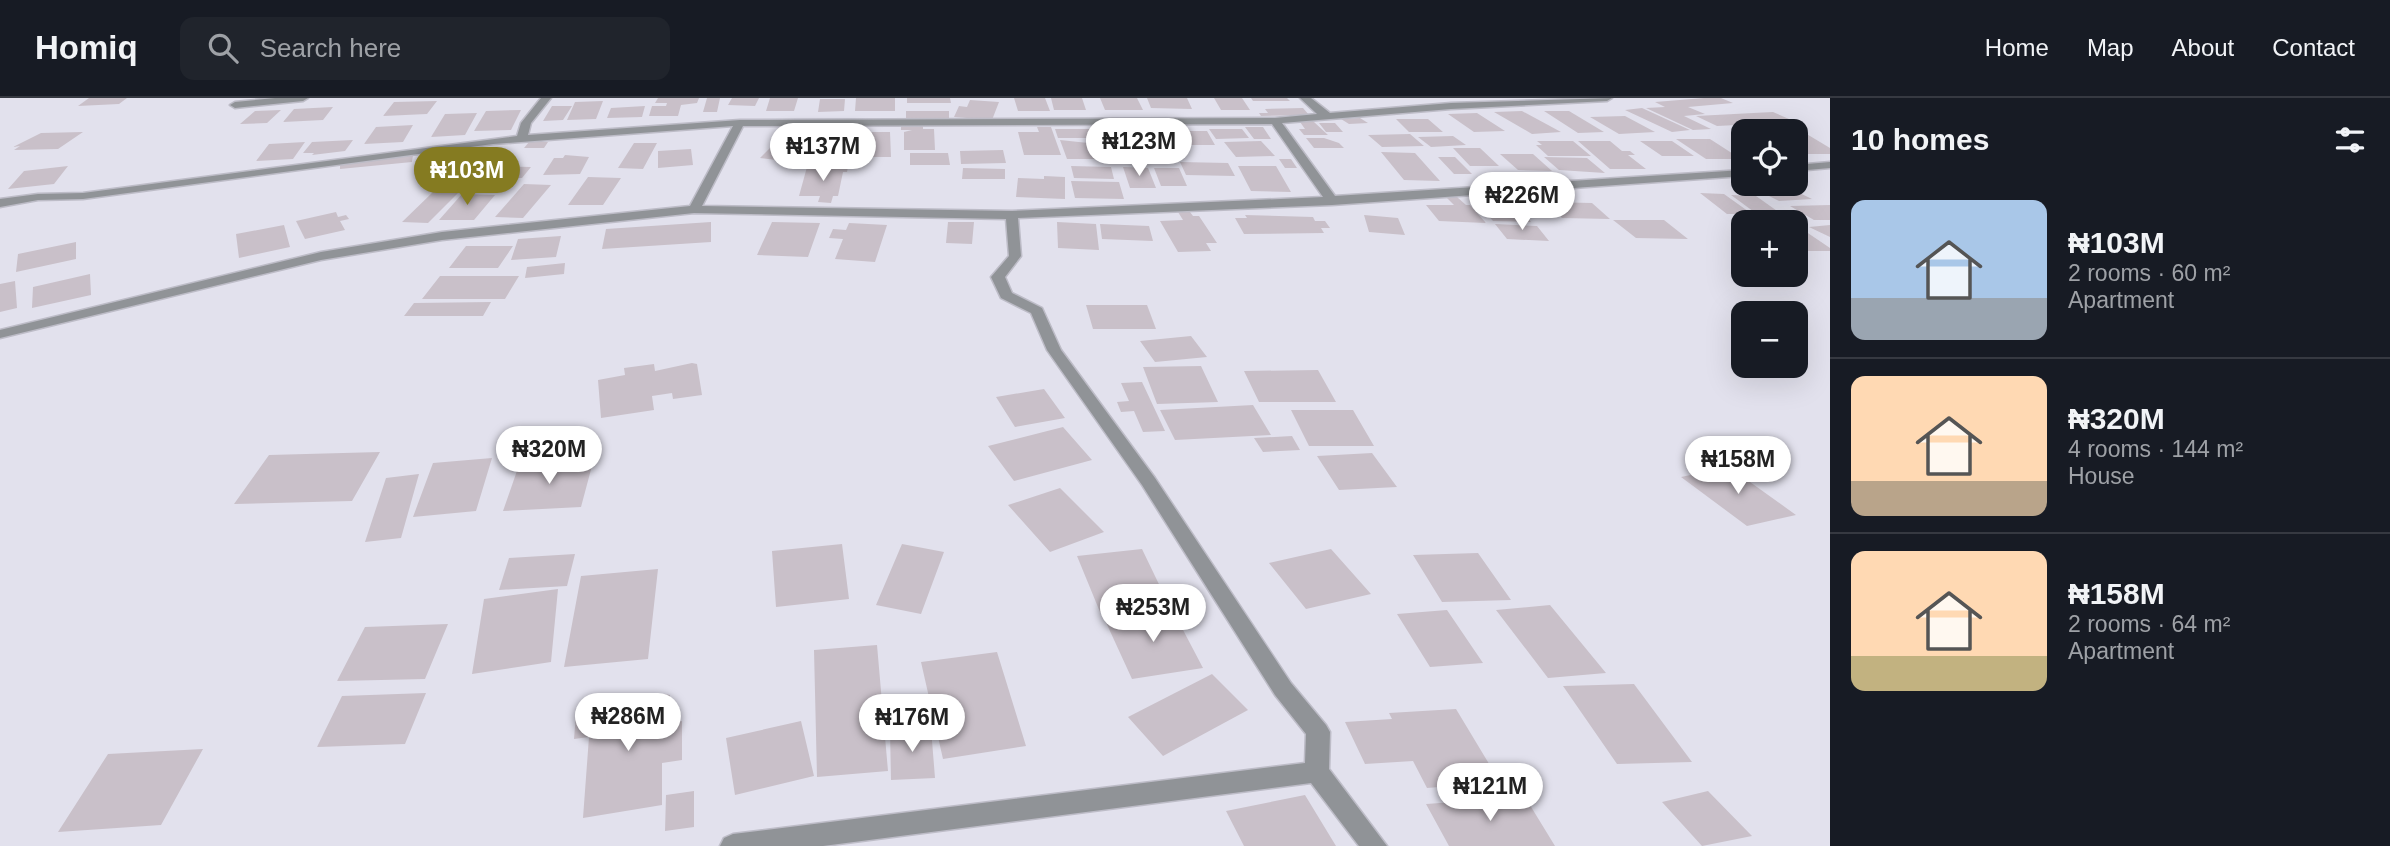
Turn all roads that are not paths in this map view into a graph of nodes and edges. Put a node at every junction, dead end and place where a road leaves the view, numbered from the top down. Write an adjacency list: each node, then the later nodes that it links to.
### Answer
1 (303, 98): 6 (street)
2 (546, 98): 10 (street)
3 (1306, 98): 7 (street)
4 (1607, 98): 5 (street)
5 (1447, 102): 7 (street)
6 (235, 105)
7 (1330, 117): 8 (street)
8 (1275, 121): 9 (street); 14 (street)
9 (740, 123): 10 (street); 16 (street)
10 (522, 137): 15 (street)
11 (1830, 165): 12 (street)
12 (1808, 167)
13 (1731, 174): 14 (street)
14 (1332, 201): 17 (street)
15 (0, 203)
16 (694, 209): 17 (street); 18 (street)
17 (1012, 215): 19 (street)
18 (0, 334)
19 (1317, 772): 20 (street); 21 (street)
20 (733, 846)
21 (1374, 846)

